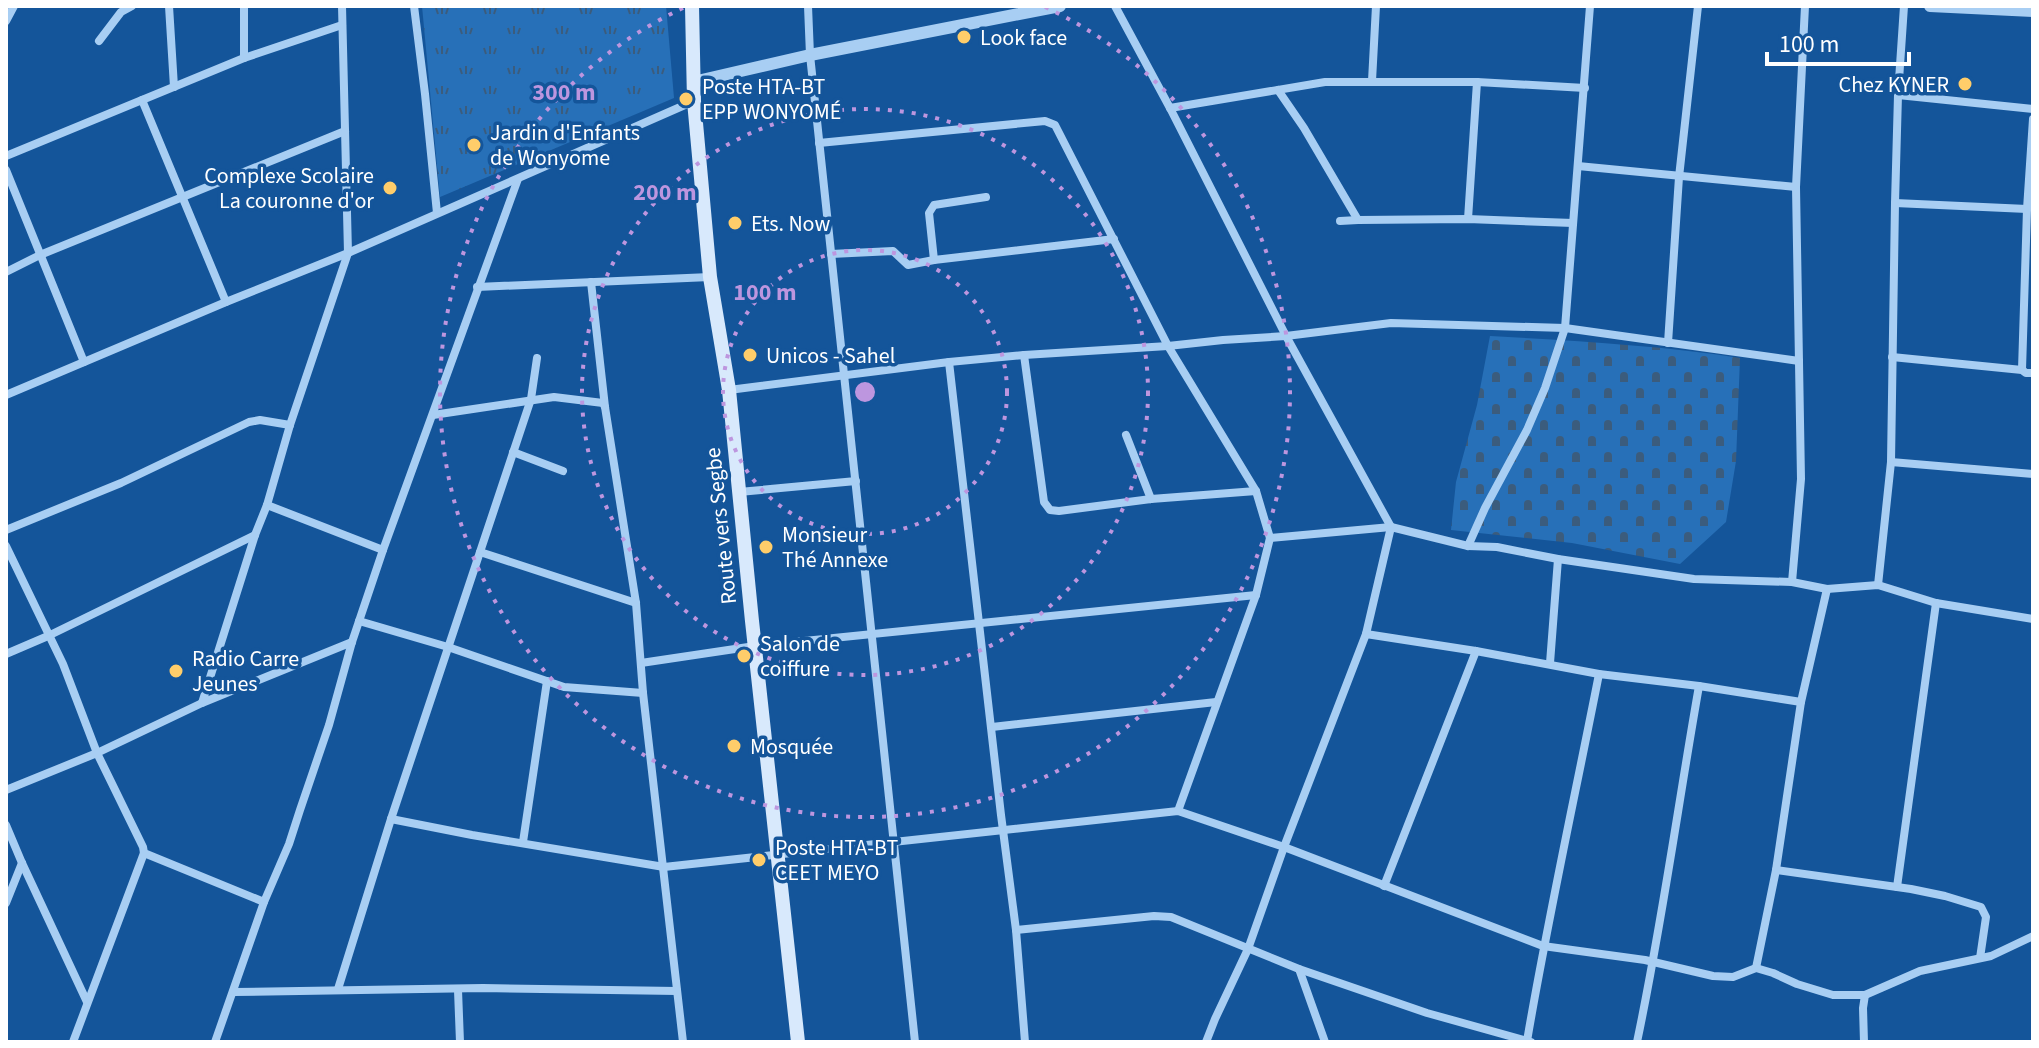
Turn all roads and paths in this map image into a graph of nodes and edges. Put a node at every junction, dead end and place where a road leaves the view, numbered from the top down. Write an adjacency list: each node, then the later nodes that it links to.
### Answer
1 (14, 6): 19 (street)
2 (132, 6): 21 (street)
3 (244, 6): 23 (street)
4 (342, 6): 20 (street)
5 (414, 6): 48 (street)
6 (692, 6): 25 (main road, Route vers Segbe)
7 (808, 6): 22 (street)
8 (1060, 6): 22 (street)
9 (1115, 6): 33 (street)
10 (1376, 6): 24 (street)
11 (1590, 6): 28 (street)
12 (1698, 6): 41 (street)
13 (1805, 6): 43 (street)
14 (1904, 6): 30 (street)
15 (1930, 6): 17 (street)
16 (166, 7): 27 (street)
17 (2012, 8): 18 (street)
18 (2033, 11)
19 (6, 21)
20 (342, 25): 23 (street); 36 (street)
21 (99, 41)
22 (810, 55): 25 (street); 37 (street)
23 (244, 58): 27 (street)
24 (1372, 81): 26 (street); 29 (street)
25 (693, 82): 32 (main road, Route vers Segbe)
26 (1477, 82): 28 (street); 49 (street)
27 (174, 87): 31 (street)
28 (1585, 88): 39 (street)
29 (1278, 90): 33 (street); 50 (street)
30 (1898, 95): 34 (street); 46 (street)
31 (142, 100): 38 (street); 44 (street)
32 (694, 101): 42 (street); 59 (main road, Route vers Segbe)
33 (1170, 108): 64 (street)
34 (2033, 109)
35 (2033, 119): 47 (street)
36 (345, 131): 44 (street); 54 (street)
37 (819, 143): 53 (street); 55 (street)
38 (6, 156)
39 (1578, 166): 41 (street); 52 (street)
40 (6, 170): 56 (street)
41 (1679, 177): 43 (street); 65 (street)
42 (518, 179): 48 (street); 61 (street)
43 (1796, 187): 70 (street)
44 (183, 197): 56 (street); 62 (street)
45 (986, 197): 57 (street)
46 (1895, 203): 47 (street); 68 (street)
47 (2027, 209): 73 (street)
48 (437, 213): 54 (street)
49 (1468, 219): 50 (street); 52 (street)
50 (1358, 220): 51 (street)
51 (1340, 221)
52 (1573, 223): 63 (street)
53 (1114, 239): 57 (street); 66 (street)
54 (348, 253): 62 (street); 81 (street)
55 (831, 254): 57 (street); 75 (street)
56 (40, 255): 58 (street); 71 (street)
57 (934, 260)
58 (6, 272)
59 (710, 277): 60 (street); 76 (main road, Route vers Segbe)
60 (591, 282): 61 (street); 79 (street)
61 (477, 287): 80 (street)
62 (226, 302): 71 (street)
63 (1565, 328): 64 (street); 65 (street); 97 (street)
64 (1286, 336): 66 (street); 92 (street)
65 (1668, 343): 70 (street)
66 (1168, 346): 67 (street); 88 (street)
67 (1024, 355): 72 (street); 90 (street)
68 (1892, 357): 73 (street); 84 (street)
69 (537, 358): 78 (street)
70 (1799, 361): 101 (street)
71 (84, 362): 77 (street)
72 (949, 362): 75 (street); 109 (street)
73 (2022, 370): 74 (street)
74 (2033, 373)
75 (845, 375): 76 (street); 87 (street)
76 (729, 390): 89 (main road, Route vers Segbe)
77 (6, 395)
78 (531, 399): 79 (street); 80 (street); 83 (street)
79 (605, 407): 105 (street)
80 (433, 415): 98 (street)
81 (290, 425): 91 (street); 93 (street)
82 (1126, 435): 90 (street)
83 (513, 452): 85 (street); 99 (street)
84 (1891, 462): 86 (street); 102 (street)
85 (563, 471)
86 (2033, 474)
87 (856, 481): 89 (street); 110 (street)
88 (1256, 491): 90 (street); 95 (street)
89 (739, 492): 114 (main road, Route vers Segbe)
90 (1151, 499)
91 (267, 505): 94 (street); 98 (street)
92 (1391, 527): 95 (street); 97 (street); 111 (street)
93 (6, 530)
94 (255, 535): 112 (street); 126 (street)
95 (1270, 538): 104 (street)
96 (6, 546): 112 (street)
97 (1468, 546): 100 (street)
98 (383, 550): 108 (street)
99 (480, 552): 105 (street); 115 (street)
100 (1558, 559): 101 (street); 119 (street)
101 (1792, 582): 103 (street)
102 (1878, 585): 103 (street); 106 (street)
103 (1827, 589): 125 (street)
104 (1256, 595): 109 (street); 124 (street)
105 (636, 603): 118 (street)
106 (1936, 603): 107 (street); 143 (street)
107 (2033, 619)
108 (359, 621): 113 (street); 115 (street)
109 (980, 623): 110 (street); 127 (street)
110 (873, 633): 114 (street); 134 (street)
111 (1366, 634): 116 (street); 136 (street)
112 (48, 636): 117 (street); 128 (street)
113 (352, 642): 126 (street); 144 (street)
114 (755, 646): 118 (street); 138 (main road, Route vers Segbe)
115 (448, 647): 121 (street); 131 (street)
116 (1476, 651): 119 (street); 142 (street)
117 (6, 654)
118 (641, 663): 123 (street)
119 (1550, 663): 120 (street)
120 (1599, 674): 122 (street); 148 (street)
121 (547, 681): 123 (street); 135 (street)
122 (1699, 686): 125 (street); 151 (street)
123 (643, 693): 140 (street)
124 (1216, 702): 127 (street); 130 (street)
125 (1801, 702): 141 (street)
126 (202, 703): 128 (street)
127 (992, 727): 133 (street)
128 (97, 753): 129 (street); 137 (street)
129 (6, 790)
130 (1178, 811): 133 (street); 136 (street)
131 (391, 819): 135 (street); 154 (street)
132 (6, 825): 139 (street)
133 (1003, 829): 134 (street); 146 (street)
134 (895, 841): 138 (street); 167 (street)
135 (523, 842): 140 (street)
136 (1284, 847): 142 (street); 149 (street)
137 (144, 853): 144 (street); 159 (street)
138 (777, 854): 140 (street); 166 (main road, Route vers Segbe)
139 (22, 863): 145 (street); 159 (street)
140 (664, 867): 156 (street)
141 (1776, 870): 143 (street); 152 (street)
142 (1384, 886): 148 (street)
143 (1897, 887): 150 (street)
144 (264, 902): 157 (street)
145 (6, 903)
146 (1016, 930): 149 (street); 168 (street)
147 (2033, 936): 150 (street)
148 (1543, 946): 151 (street); 161 (street)
149 (1248, 949): 153 (street); 160 (street)
150 (1980, 958): 158 (street)
151 (1654, 961): 152 (street); 170 (street)
152 (1756, 968): 158 (street)
153 (1299, 969): 161 (street); 169 (street)
154 (338, 989): 155 (street); 157 (street)
155 (458, 990): 156 (street); 164 (street)
156 (677, 991): 165 (street)
157 (234, 992): 163 (street)
158 (1865, 995): 171 (street)
159 (87, 1002): 162 (street)
160 (1205, 1041)
161 (1529, 1041)
162 (73, 1042)
163 (215, 1042)
164 (460, 1042)
165 (683, 1042)
166 (798, 1042)
167 (915, 1042)
168 (1025, 1042)
169 (1325, 1042)
170 (1637, 1042)
171 (1864, 1042)

